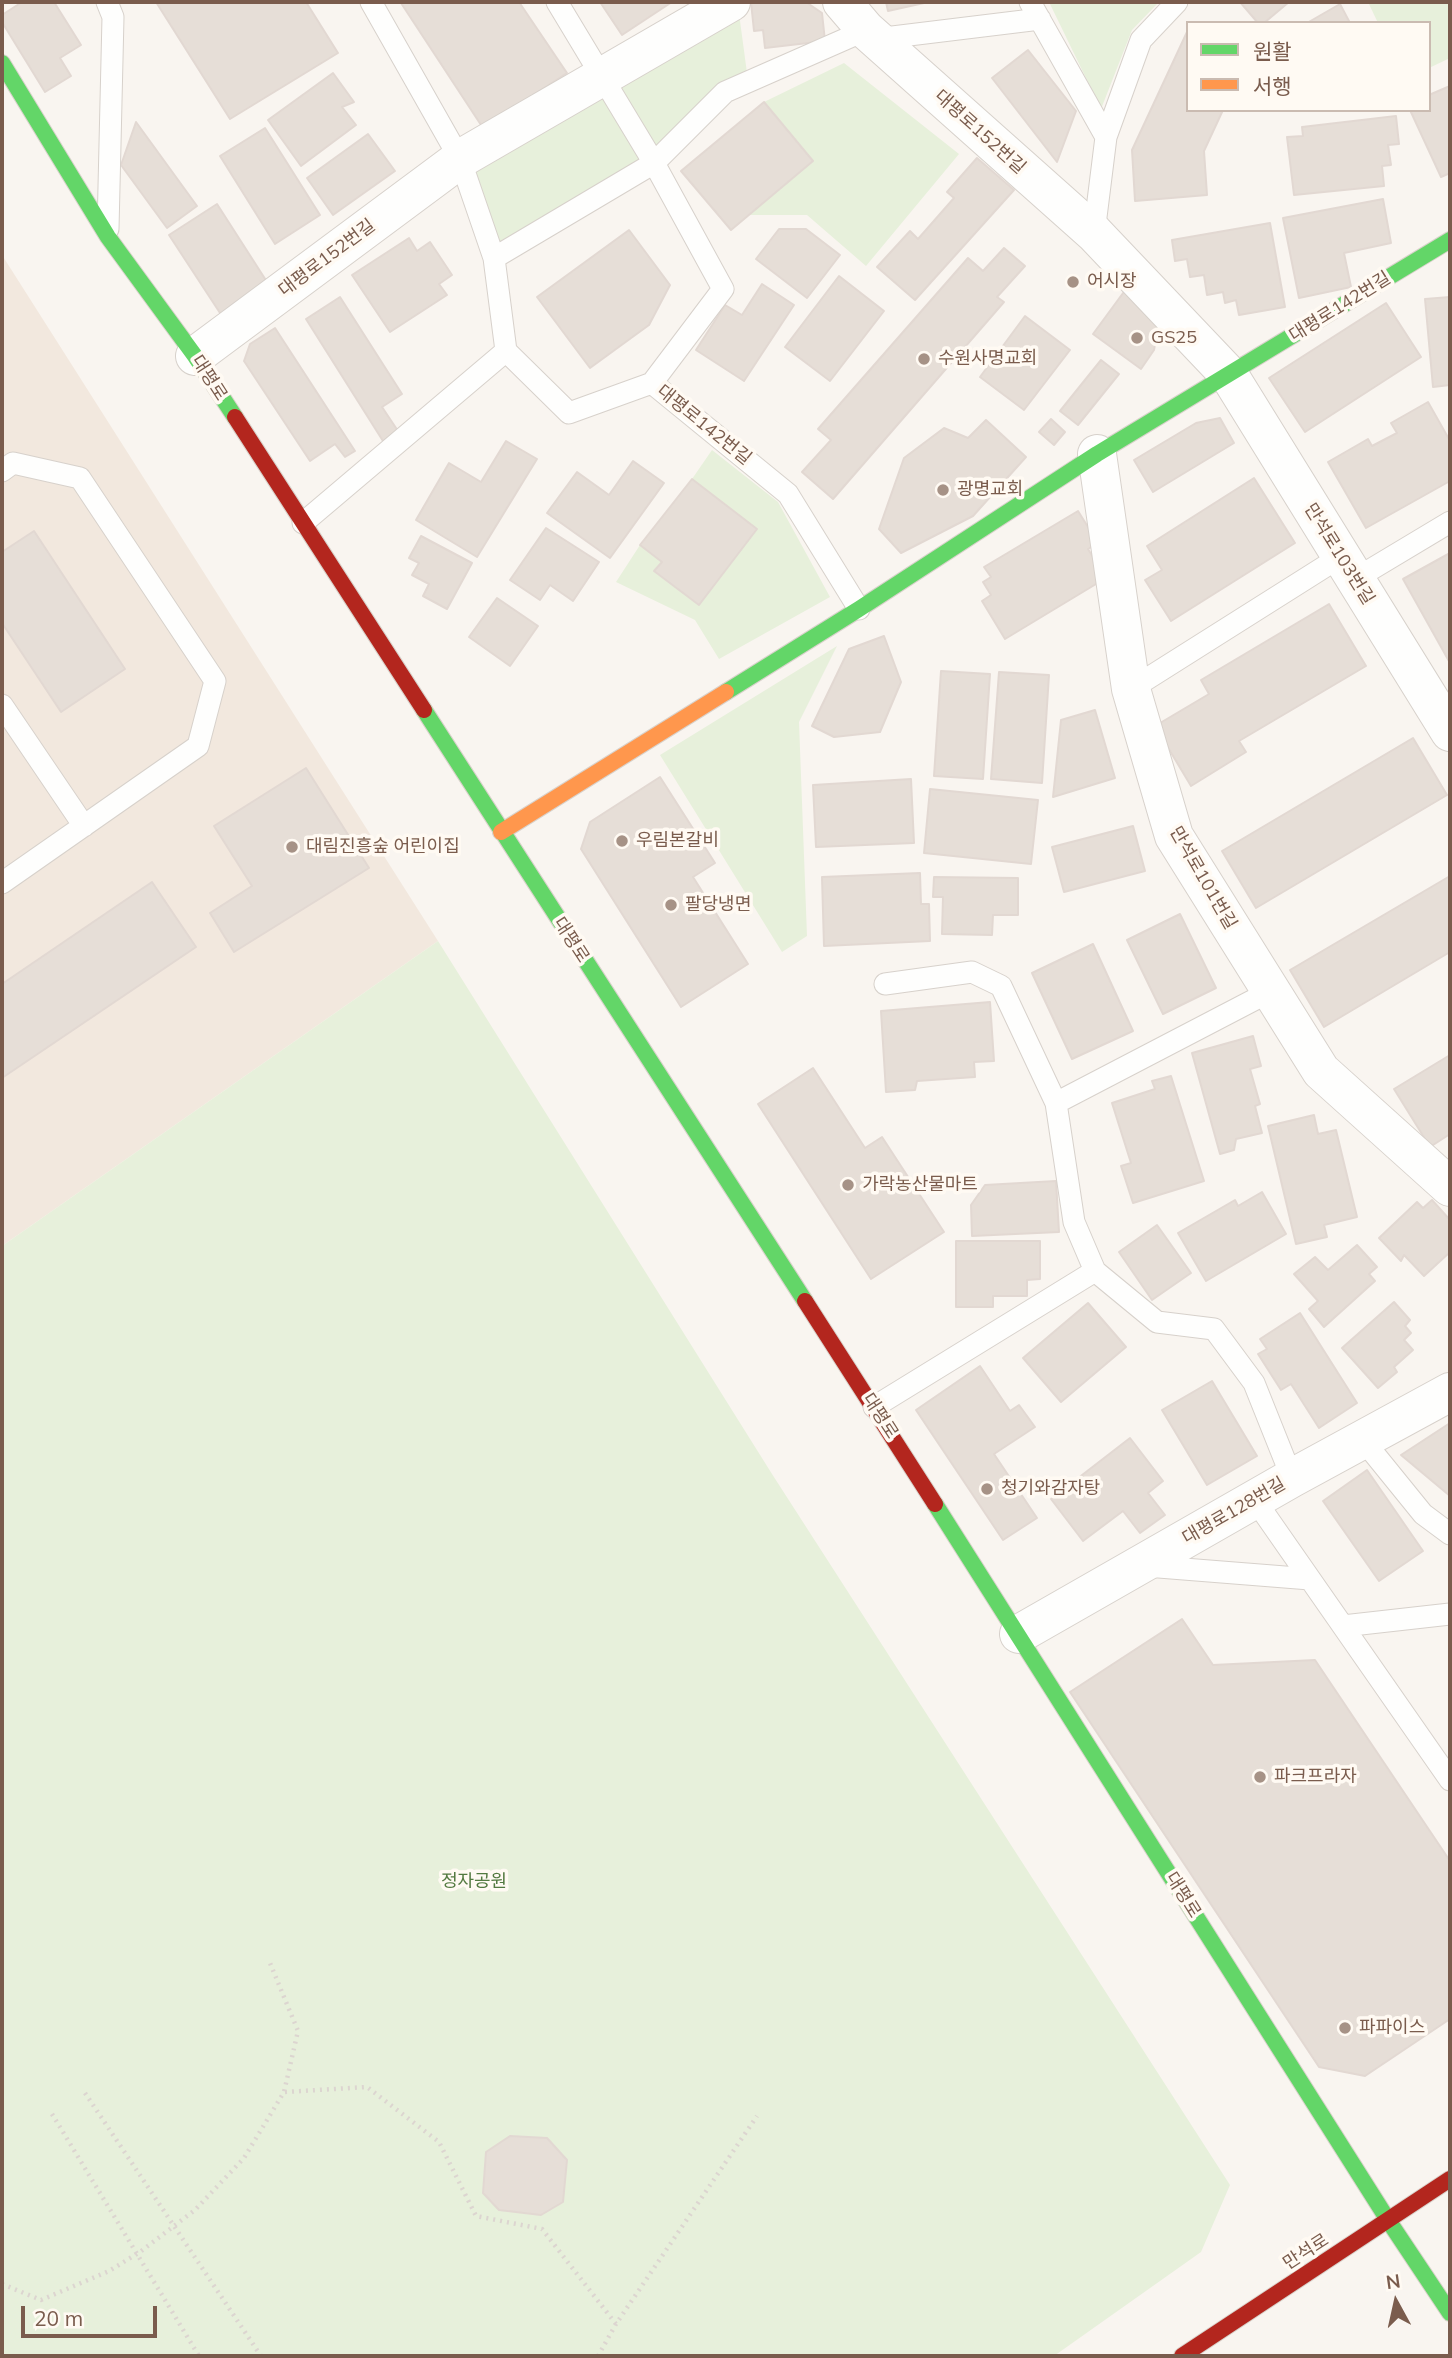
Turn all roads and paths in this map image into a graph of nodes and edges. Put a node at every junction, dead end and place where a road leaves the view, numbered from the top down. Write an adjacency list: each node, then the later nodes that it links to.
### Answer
1 (107, 2): 15 (lane)
2 (371, 2): 12 (lane)
3 (557, 2): 10 (lane)
4 (731, 2): 10 (street, 대평로152번길)
5 (842, 2): 8 (street, 대평로152번길)
6 (1177, 2): 11 (lane)
7 (1035, 10): 8 (lane); 11 (lane)
8 (871, 34): 13 (lane); 14 (street, 대평로152번길)
9 (2, 63): 15 (street, 대평로)
10 (601, 76): 12 (street, 대평로152번길); 13 (lane)
11 (1106, 137): 14 (lane)
12 (460, 159): 17 (lane); 19 (street, 대평로152번길)
13 (654, 163): 17 (lane); 21 (lane)
14 (1094, 233): 20 (street)
15 (108, 237): 19 (street, 대평로)
16 (1450, 240): 20 (street, 대평로142번길)
17 (494, 258): 18 (lane)
18 (506, 351): 21 (lane, 대평로142번길); 25 (lane)
19 (195, 356): 25 (street, 대평로)
20 (1229, 375): 22 (street, 대평로142번길); 26 (street, 만석로103번길)
21 (652, 383): 27 (lane, 대평로142번길)
22 (1097, 454): 27 (street, 대평로142번길); 28 (street, 만석로101번길)
23 (2, 471): 31 (lane)
24 (1450, 522): 26 (lane)
25 (303, 523): 32 (street, 대평로)
26 (1348, 568): 28 (lane); 30 (street, 만석로103번길)
27 (859, 609): 32 (street, 대평로142번길)
28 (1131, 689): 35 (street, 만석로101번길)
29 (2, 705): 31 (lane)
30 (1450, 732)
31 (84, 826): 33 (lane)
32 (500, 832): 40 (street, 대평로)
33 (2, 883)
34 (885, 984): 36 (lane)
35 (1271, 991): 36 (lane); 37 (street, 만석로101번길)
36 (1056, 1103): 38 (lane)
37 (1450, 1187)
38 (1095, 1271): 40 (lane); 42 (lane)
39 (1450, 1392): 41 (street, 대평로128번길)
40 (874, 1407): 49 (street, 대평로)
41 (1363, 1440): 42 (street, 대평로128번길); 44 (lane)
42 (1292, 1478): 43 (street, 대평로128번길)
43 (1255, 1500): 45 (street, 대평로128번길); 46 (lane)
44 (1450, 1534)
45 (1137, 1565): 46 (lane); 49 (street, 대평로128번길)
46 (1310, 1579): 48 (lane)
47 (1450, 1614): 48 (lane)
48 (1343, 1626): 50 (lane)
49 (1019, 1634): 57 (street, 대평로)
50 (1450, 1780)
51 (270, 1963): 52 (path)
52 (284, 2092): 58 (path); 60 (path)
53 (85, 2093): 62 (path)
54 (52, 2114): 61 (path)
55 (757, 2116): 60 (path)
56 (1450, 2179): 57 (street, 만석로)
57 (1388, 2220): 59 (street, 대평로); 64 (street, 만석로)
58 (2, 2284)
59 (1450, 2313)
60 (616, 2324): 63 (path)
61 (200, 2356)
62 (261, 2356)
63 (598, 2356)
64 (1182, 2356)

